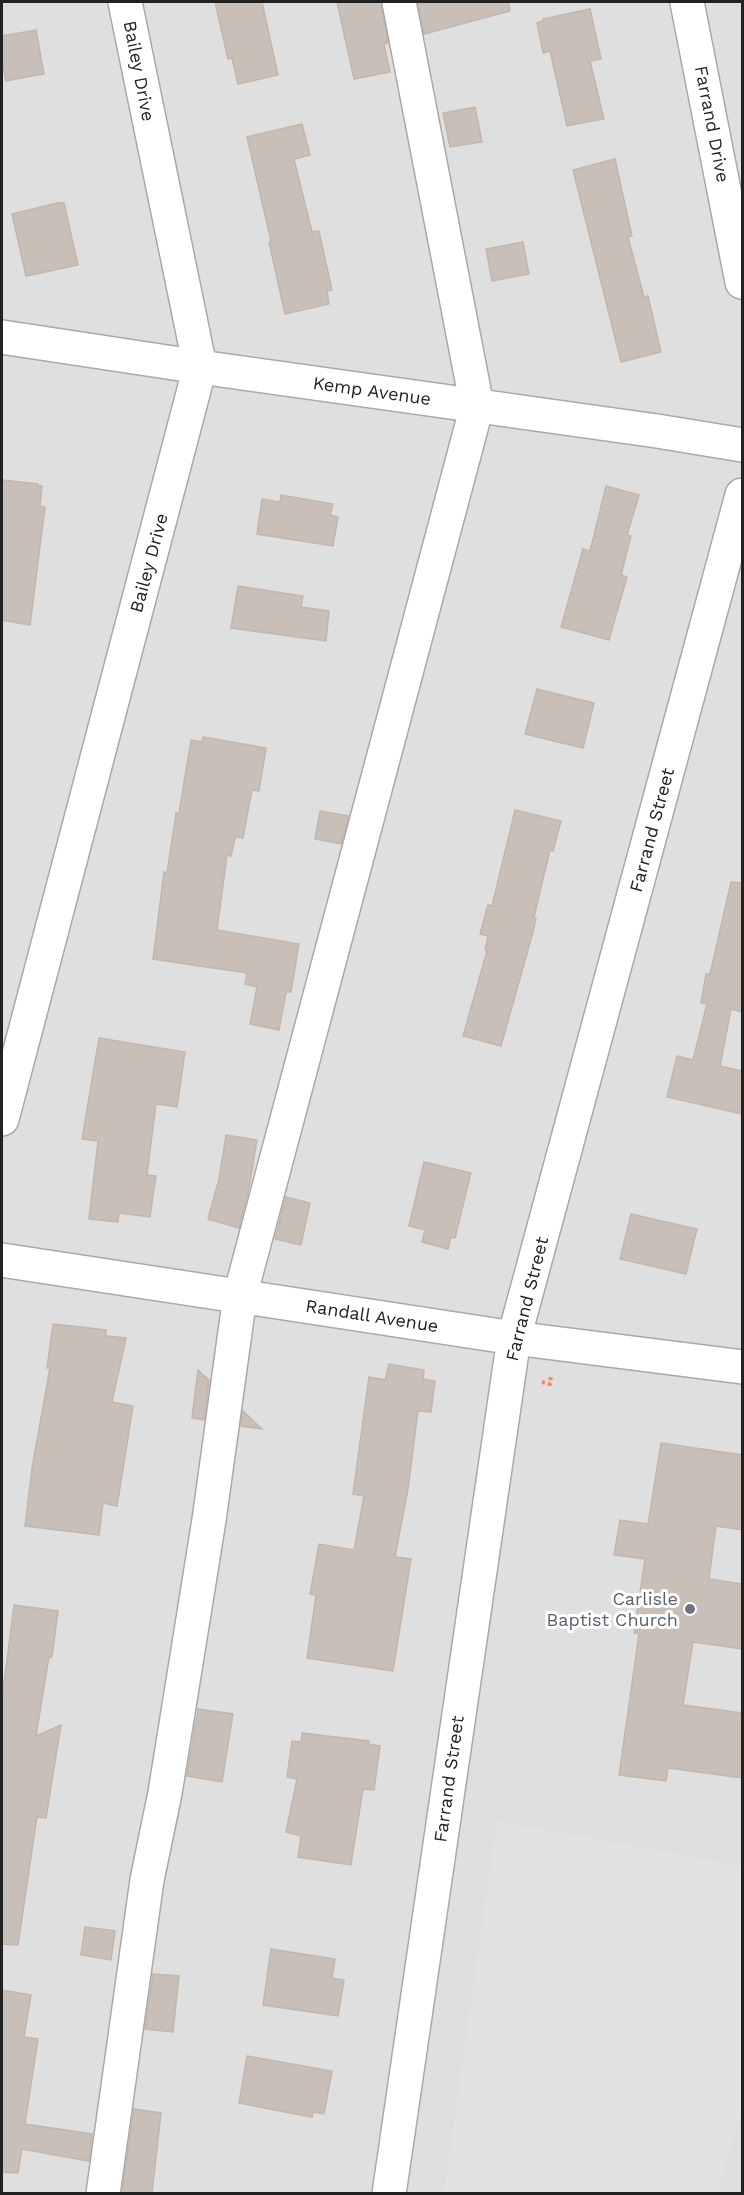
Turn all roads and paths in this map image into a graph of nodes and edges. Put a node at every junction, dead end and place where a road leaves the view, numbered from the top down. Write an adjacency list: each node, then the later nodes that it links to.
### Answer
1 (125, 2): 6 (street, Bailey Drive)
2 (399, 2): 7 (street)
3 (687, 2): 4 (street, Farrand Drive)
4 (742, 282)
5 (2, 337): 6 (street, Kemp Avenue)
6 (200, 367): 7 (street, Kemp Avenue); 10 (street, Bailey Drive)
7 (477, 406): 8 (street, Kemp Avenue); 12 (street)
8 (742, 445)
9 (742, 495): 13 (street, Farrand Street)
10 (2, 1119)
11 (2, 1260): 12 (street, Randall Avenue)
12 (240, 1296): 13 (street, Randall Avenue); 15 (street)
13 (514, 1338): 14 (street, Randall Avenue); 16 (street, Farrand Street)
14 (742, 1367)
15 (103, 2193)
16 (389, 2193)

